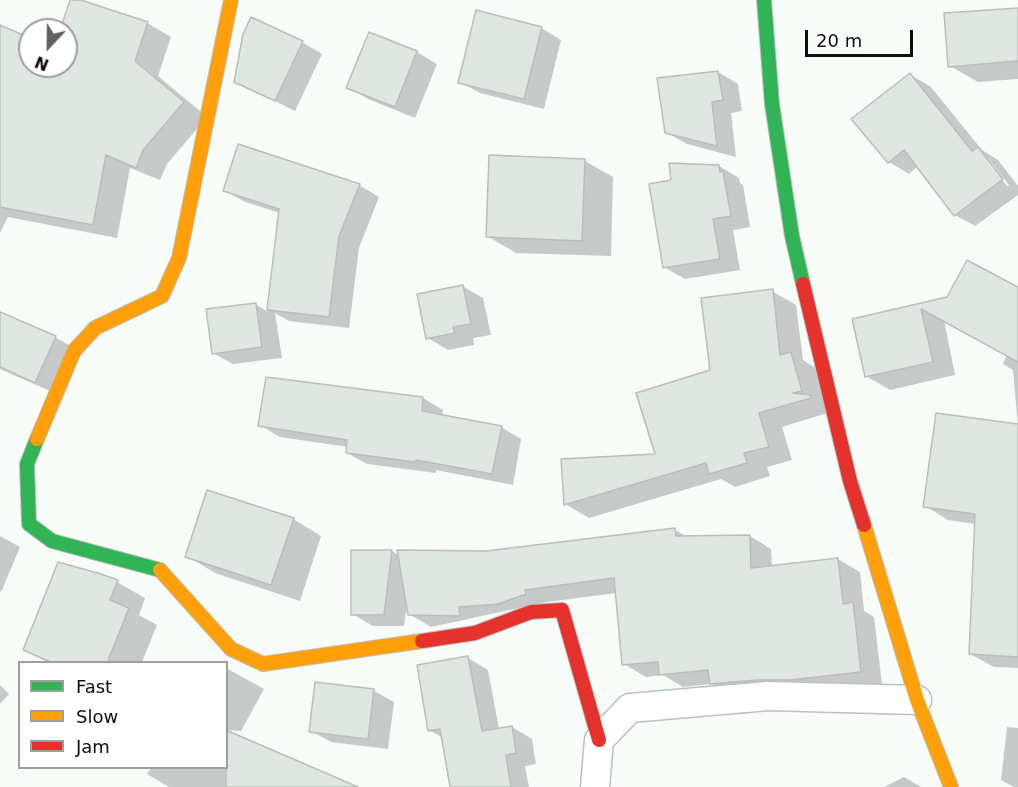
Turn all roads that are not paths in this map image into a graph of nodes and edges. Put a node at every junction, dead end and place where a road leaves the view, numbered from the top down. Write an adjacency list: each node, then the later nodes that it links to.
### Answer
1 (231, 0): 4 (street)
2 (765, 0): 3 (street)
3 (917, 700): 4 (street); 6 (street)
4 (599, 740): 5 (street)
5 (595, 787)
6 (951, 787)

